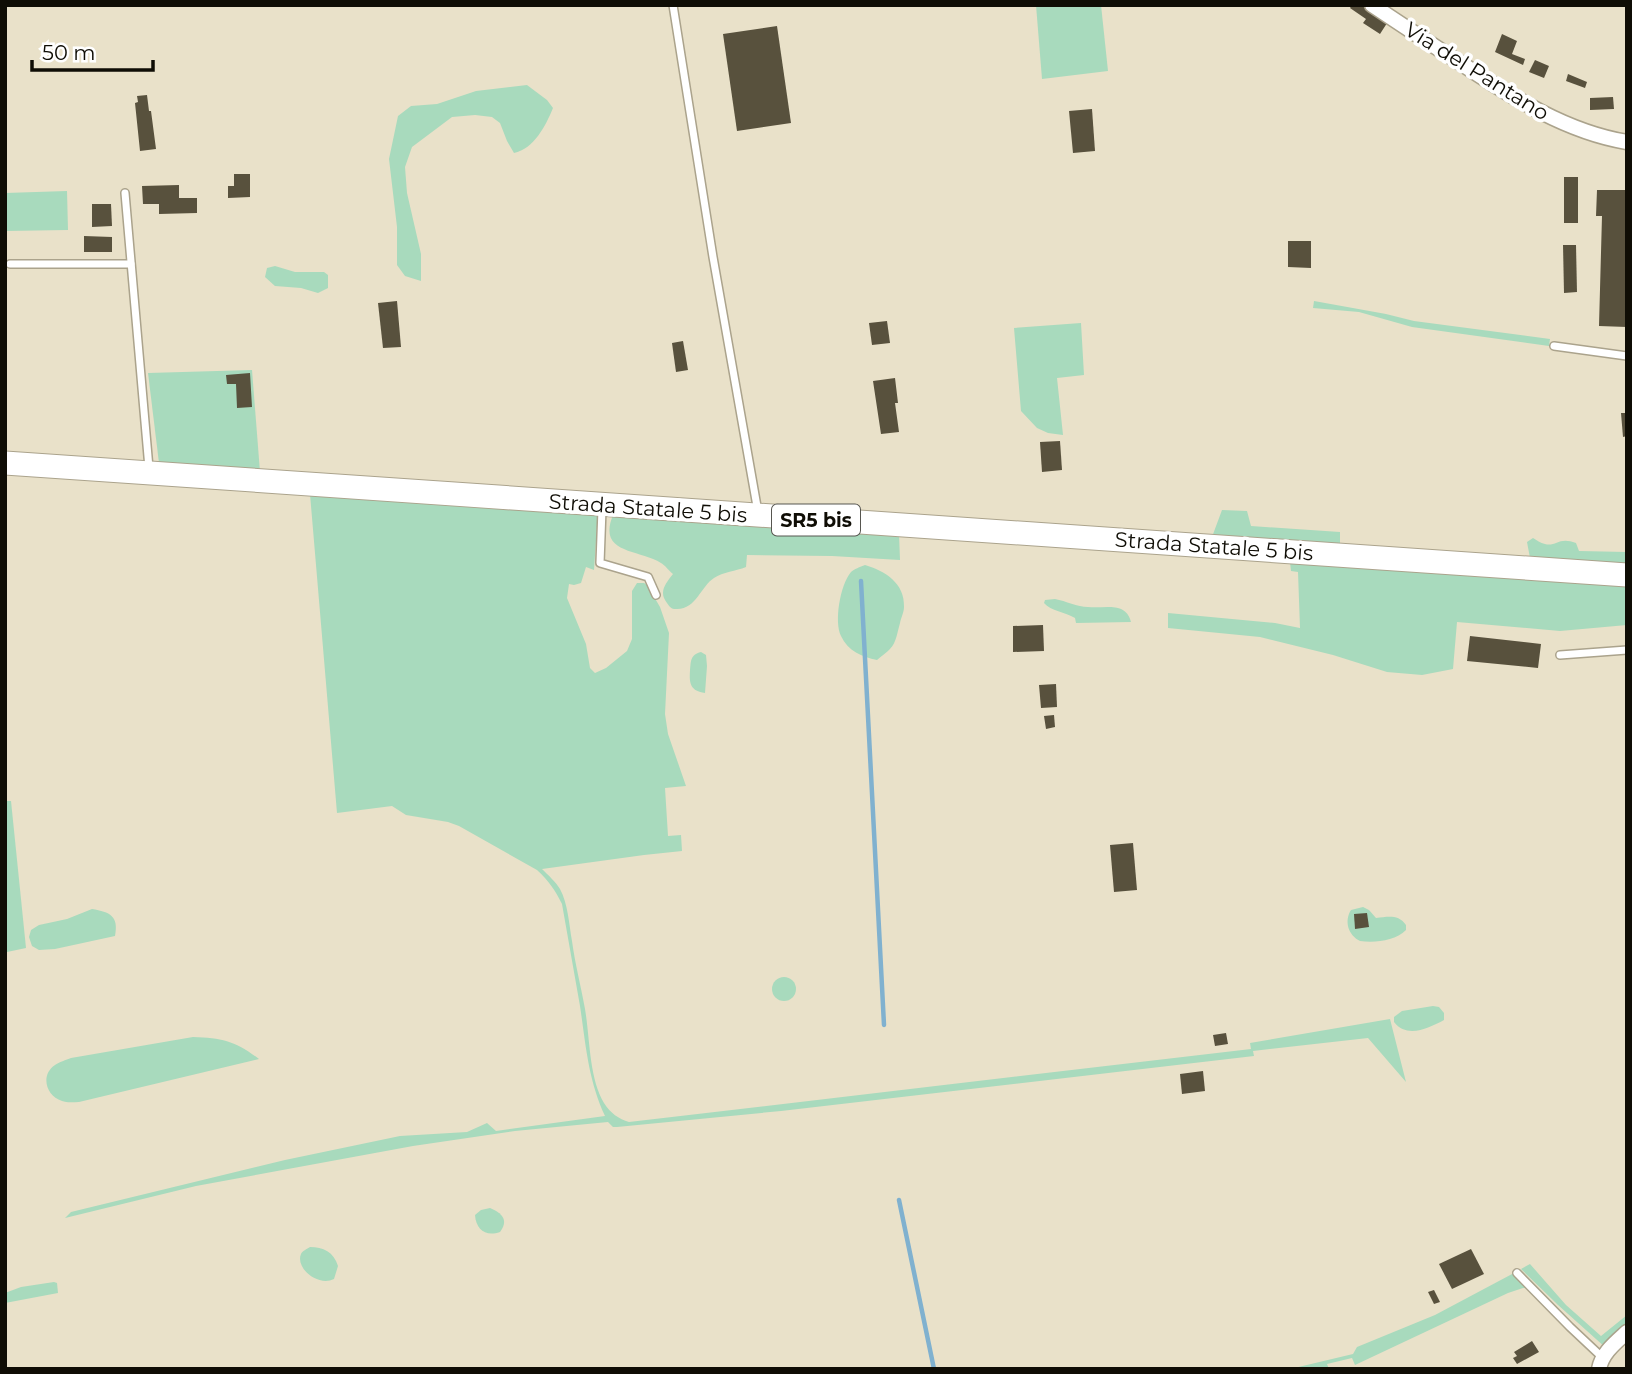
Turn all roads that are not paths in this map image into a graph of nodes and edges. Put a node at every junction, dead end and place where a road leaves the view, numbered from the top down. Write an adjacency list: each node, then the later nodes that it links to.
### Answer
1 (673, 5): 12 (lane)
2 (1372, 5): 3 (street, Via del Pantano)
3 (1627, 142)
4 (125, 194): 6 (lane)
5 (10, 264): 6 (lane)
6 (131, 264): 10 (lane)
7 (1554, 346): 8 (lane)
8 (1627, 356)
9 (5, 463): 10 (main road, Strada Statale 5 bis / SR5 bis)
10 (149, 473): 11 (main road, Strada Statale 5 bis / SR5 bis)
11 (603, 505): 12 (main road, Strada Statale 5 bis / SR5 bis); 14 (lane)
12 (758, 516): 13 (main road, Strada Statale 5 bis / SR5 bis)
13 (1627, 575)
14 (656, 595)
15 (1627, 650): 16 (lane)
16 (1560, 655)
17 (1517, 1273): 19 (lane)
18 (1627, 1332): 19 (street)
19 (1601, 1363)

